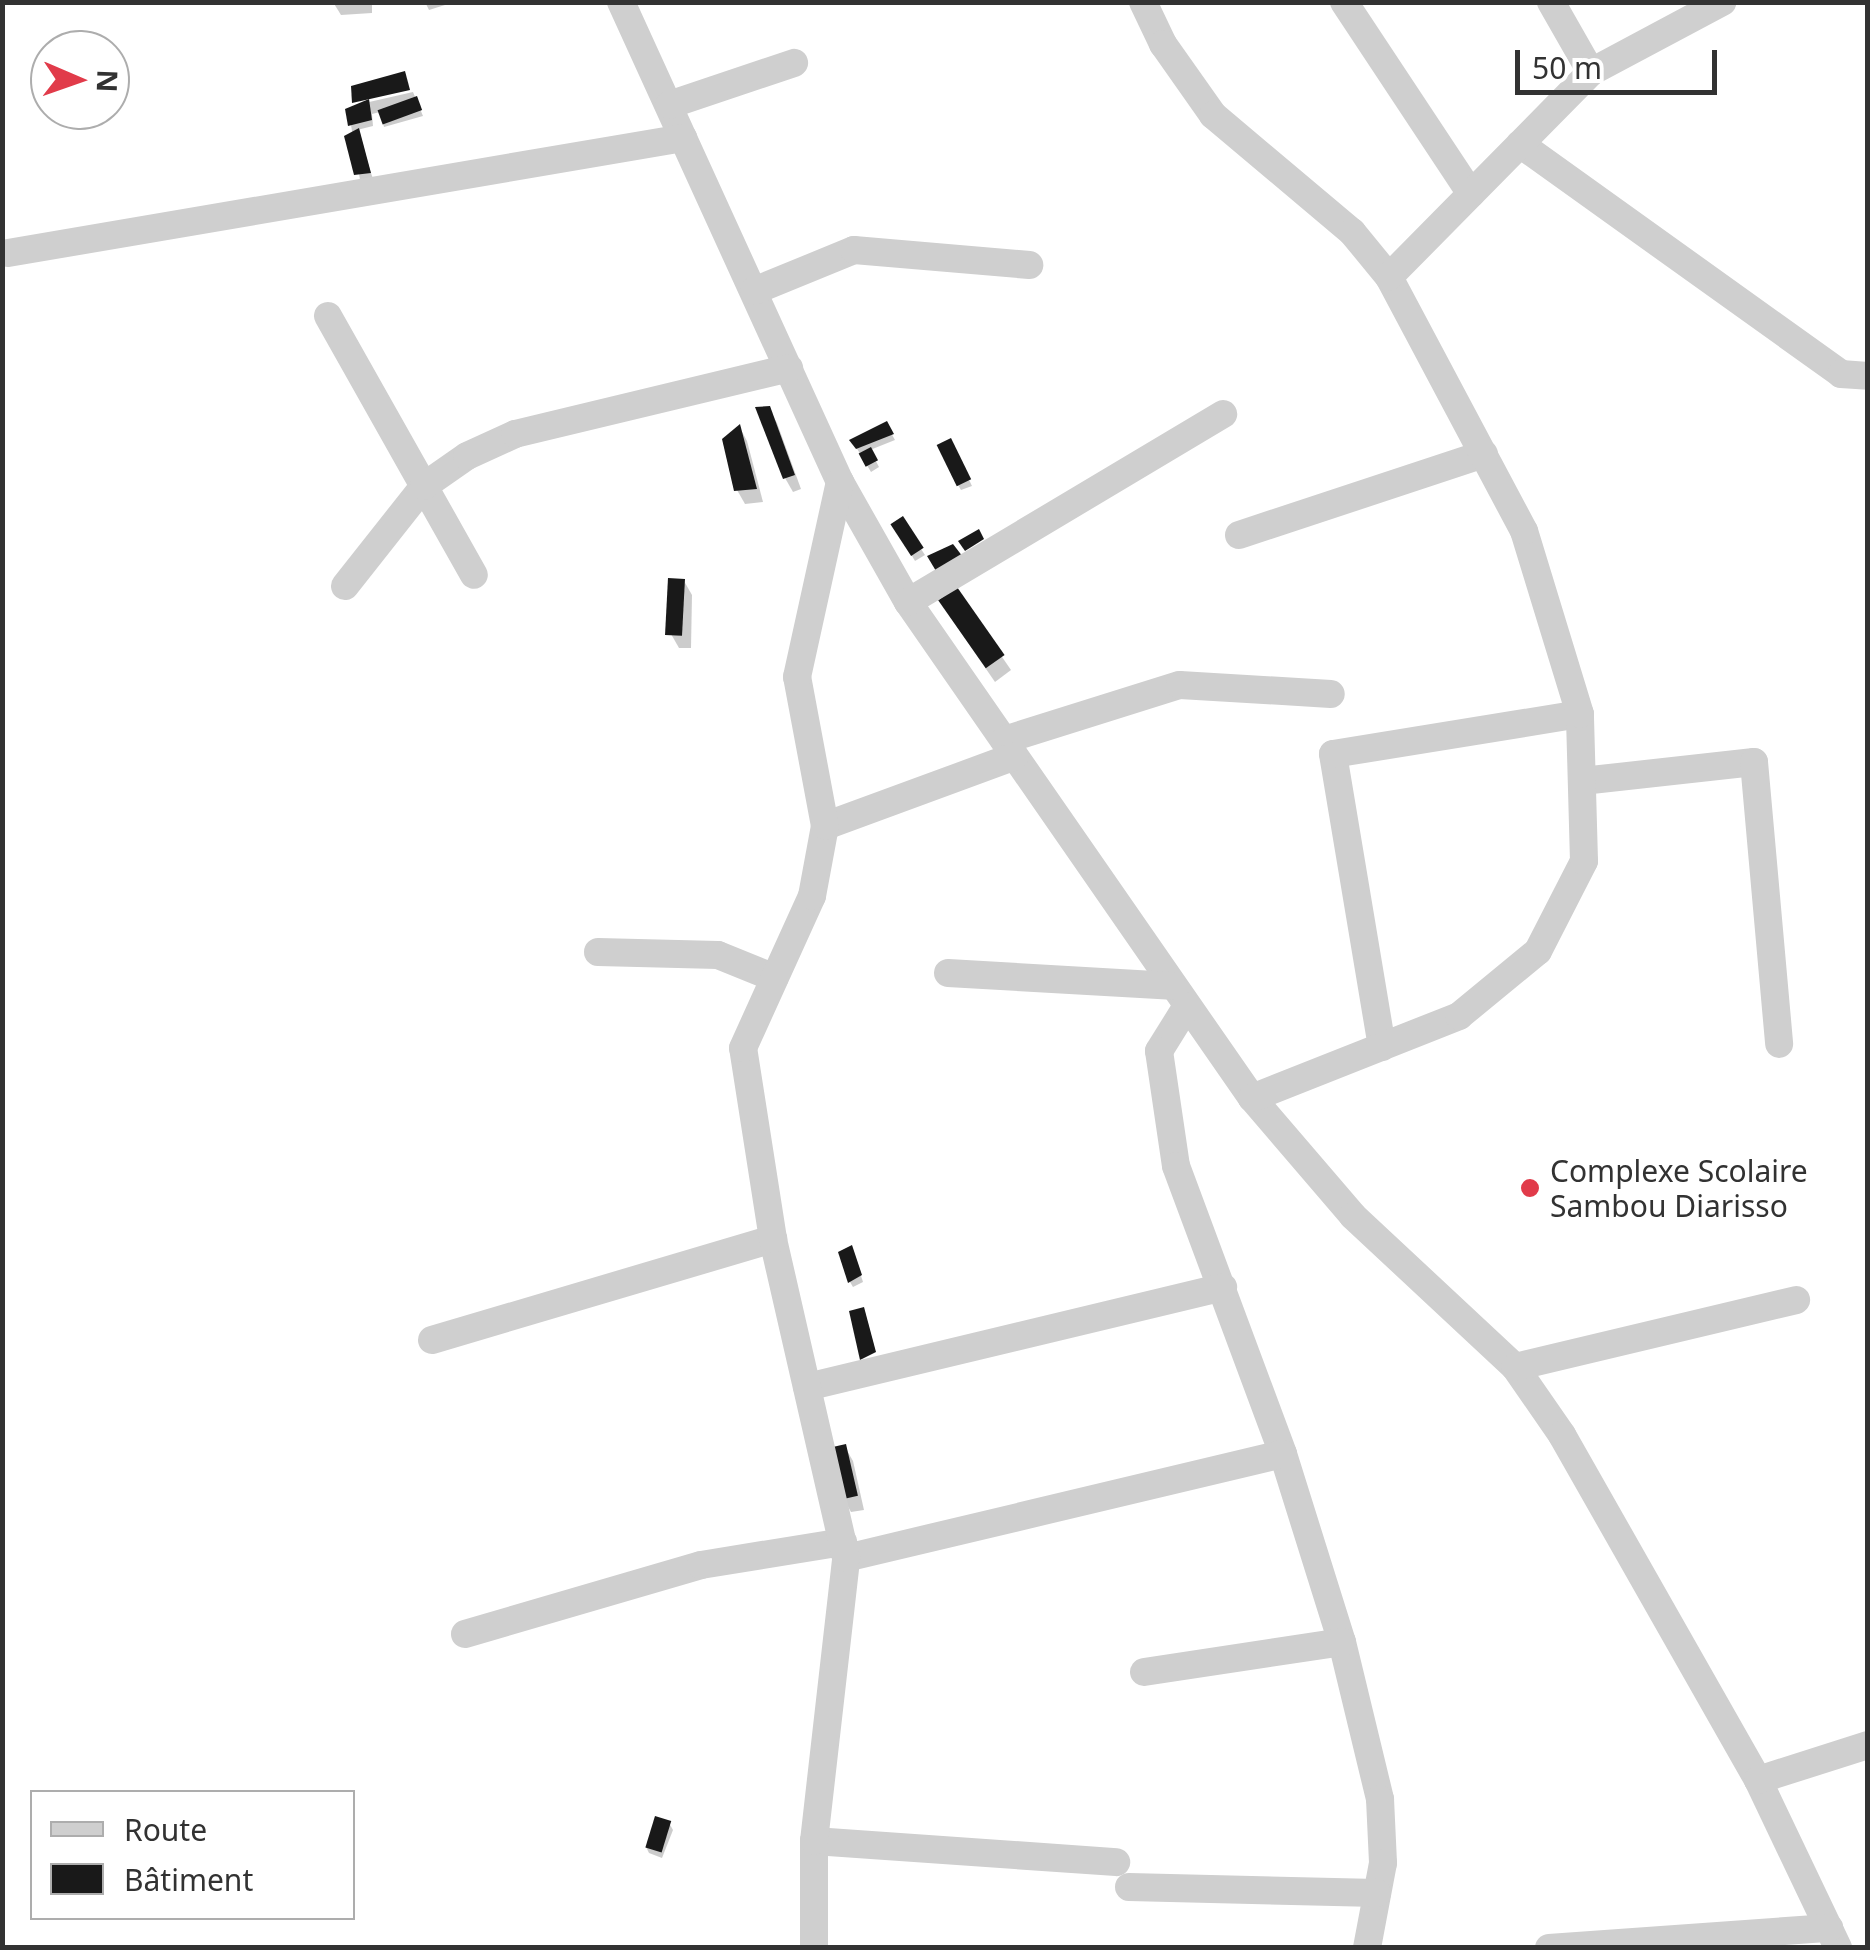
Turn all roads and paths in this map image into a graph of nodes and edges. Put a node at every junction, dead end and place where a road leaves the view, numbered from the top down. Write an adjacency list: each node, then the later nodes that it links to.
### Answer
1 (622, 2): 8 (street)
2 (1143, 2): 14 (street)
3 (1344, 2): 11 (street)
4 (1551, 2): 7 (street)
5 (1722, 2): 7 (street)
6 (794, 64): 8 (street)
7 (1591, 72): 10 (street)
8 (668, 106): 9 (street)
9 (683, 138): 12 (street); 15 (street)
10 (1520, 144): 11 (street); 18 (street)
11 (1470, 194): 14 (street)
12 (8, 253)
13 (1029, 265): 15 (street)
14 (1389, 277): 20 (street)
15 (754, 292): 17 (street)
16 (328, 316): 22 (street)
17 (788, 368): 21 (street); 22 (street)
18 (1868, 376)
19 (1224, 414): 26 (street)
20 (1484, 454): 23 (street); 28 (street)
21 (840, 482): 26 (street); 31 (street)
22 (424, 486): 24 (street); 25 (street)
23 (1239, 536)
24 (474, 575)
25 (345, 586)
26 (908, 602): 29 (street)
27 (1331, 694): 29 (street)
28 (1580, 714): 30 (street); 37 (street)
29 (1009, 748): 31 (street); 35 (street)
30 (1582, 781): 36 (street); 37 (street)
31 (825, 826): 34 (street)
32 (598, 952): 34 (street)
33 (948, 973): 35 (street)
34 (775, 978): 39 (street)
35 (1180, 996): 38 (street); 40 (street)
36 (1779, 1044)
37 (1382, 1047): 38 (street)
38 (1252, 1098): 43 (street)
39 (774, 1238): 42 (street); 44 (street)
40 (1223, 1287): 44 (street); 45 (street)
41 (1796, 1300): 43 (street)
42 (432, 1340)
43 (1514, 1368): 51 (street)
44 (808, 1387): 46 (street)
45 (1284, 1454): 46 (street); 48 (street)
46 (845, 1550): 47 (street); 52 (street)
47 (465, 1634)
48 (1342, 1642): 49 (street); 53 (street)
49 (1144, 1672)
50 (1868, 1745): 51 (street)
51 (1758, 1780): 54 (street)
52 (814, 1842): 53 (street); 55 (street)
53 (1378, 1893): 56 (street)
54 (1834, 1938): 57 (street)
55 (814, 1948)
56 (1367, 1948)
57 (1548, 1948)

